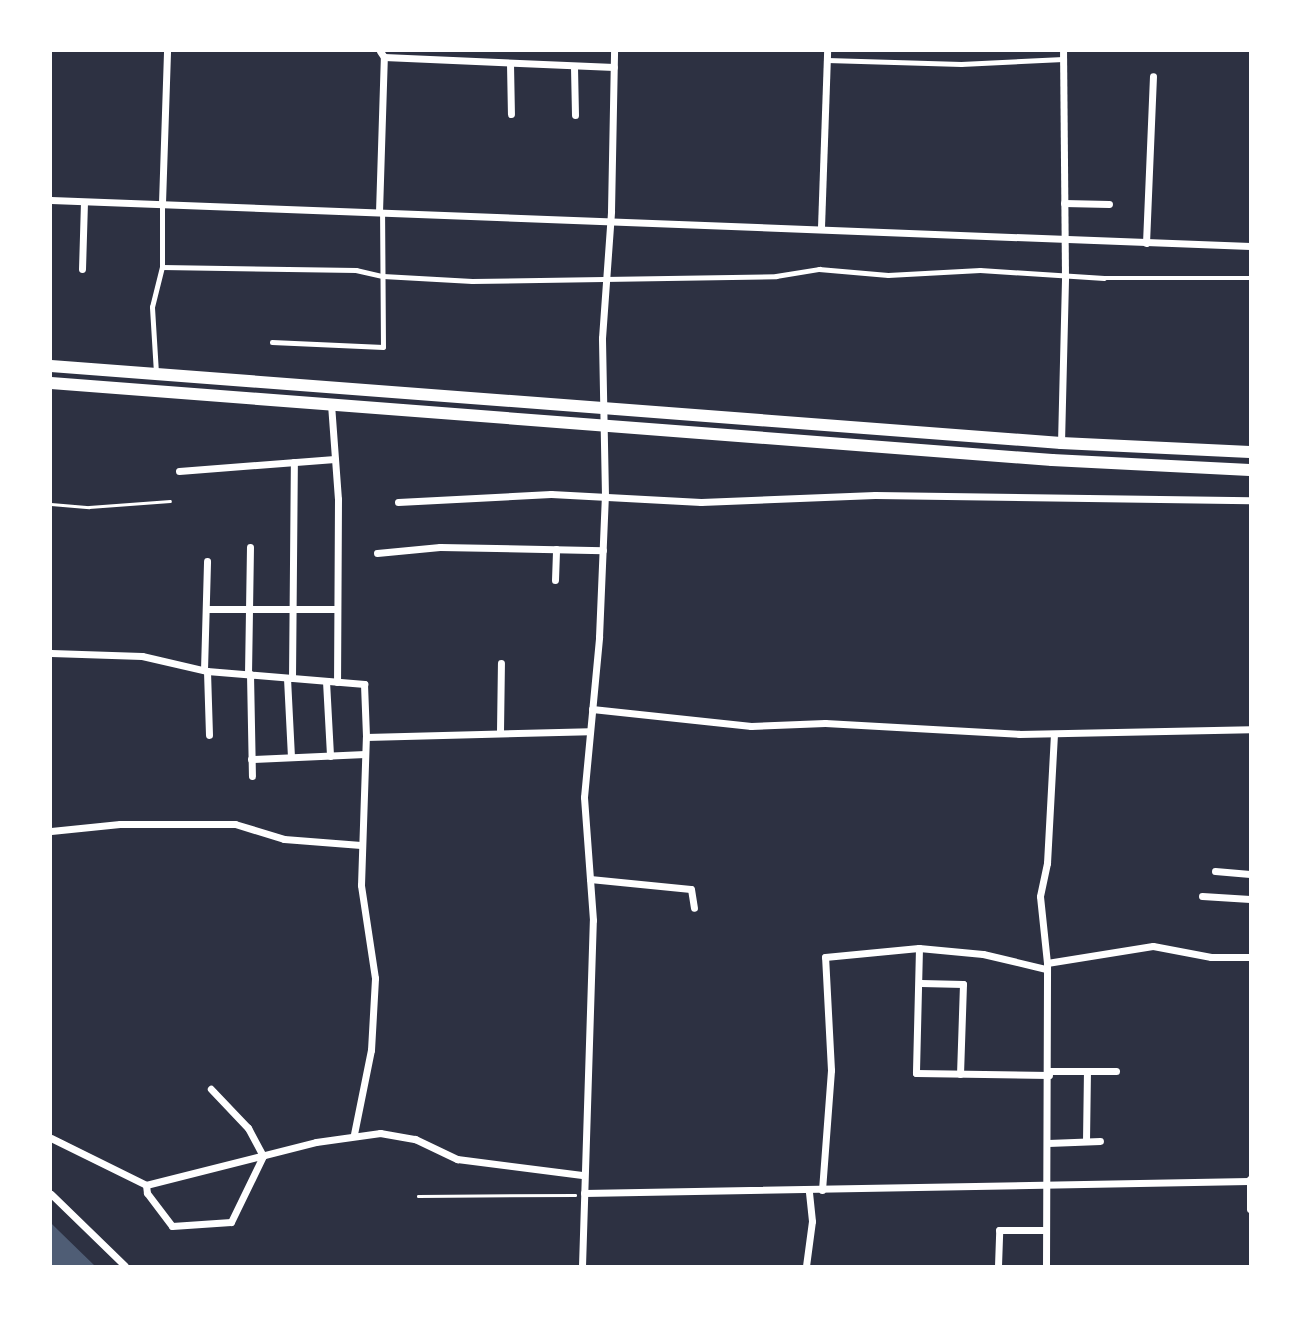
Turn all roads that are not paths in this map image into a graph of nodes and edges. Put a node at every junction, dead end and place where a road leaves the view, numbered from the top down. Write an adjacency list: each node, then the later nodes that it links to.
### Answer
1 (167, 51): 15 (street)
2 (614, 51): 9 (street)
3 (827, 51): 6 (street)
4 (382, 54): 7 (street); 18 (street)
5 (1063, 55): 6 (lane); 16 (street)
6 (827, 60): 20 (street)
7 (510, 64): 8 (street); 11 (street)
8 (574, 67): 9 (street); 12 (street)
9 (614, 67): 19 (street)
10 (1153, 76): 22 (street)
11 (511, 114)
12 (575, 116)
13 (51, 201): 14 (street)
14 (84, 202): 15 (street); 25 (street)
15 (162, 203): 18 (street); 24 (lane)
16 (1064, 203): 17 (street); 21 (street)
17 (1109, 204)
18 (380, 212): 19 (street); 26 (lane)
19 (608, 222): 20 (street); 29 (street)
20 (821, 227): 21 (street)
21 (1065, 240): 22 (street); 27 (street)
22 (1146, 243): 23 (street)
23 (1250, 246)
24 (162, 267): 26 (lane); 32 (lane)
25 (82, 269)
26 (383, 276): 29 (lane); 30 (lane)
27 (1065, 276): 28 (lane); 29 (lane); 37 (street)
28 (1250, 278)
29 (605, 280): 35 (street)
30 (272, 342)
31 (51, 366): 32 (main road)
32 (156, 374): 35 (main road)
33 (51, 383): 34 (main road)
34 (331, 404): 36 (main road); 39 (street)
35 (602, 407): 36 (street); 37 (main road)
36 (605, 425): 41 (main road); 43 (street)
37 (1061, 443): 38 (main road)
38 (1250, 452)
39 (335, 459): 40 (street); 55 (street)
40 (294, 462): 42 (street); 54 (street)
41 (1250, 470)
42 (179, 471)
43 (605, 496): 44 (street); 45 (street); 48 (street)
44 (1250, 500)
45 (398, 502)
46 (250, 547): 53 (street)
47 (556, 549): 48 (street); 49 (street); 51 (street)
48 (603, 550): 63 (street)
49 (377, 553)
50 (207, 561): 52 (street)
51 (555, 580)
52 (205, 609): 53 (street); 58 (street)
53 (249, 609): 54 (street); 59 (street)
54 (292, 609): 55 (street); 60 (street)
55 (337, 609): 62 (street)
56 (51, 653): 58 (street)
57 (501, 663): 65 (street)
58 (205, 671): 59 (street); 68 (street)
59 (249, 674): 60 (street); 73 (street)
60 (289, 678): 61 (street); 72 (street)
61 (326, 681): 62 (street); 71 (street)
62 (337, 682): 69 (street)
63 (592, 709): 66 (street); 67 (street)
64 (1250, 729): 67 (street)
65 (500, 731): 66 (street); 69 (street)
66 (589, 731): 79 (street)
67 (1054, 735): 85 (street)
68 (209, 736)
69 (366, 737): 70 (street)
70 (365, 754): 71 (street); 76 (street)
71 (330, 756): 72 (street)
72 (291, 757): 73 (street)
73 (251, 760): 74 (street)
74 (252, 776)
75 (51, 831): 76 (street)
76 (361, 845): 92 (street)
77 (1215, 871): 78 (street)
78 (1250, 874)
79 (590, 879): 82 (street); 98 (street)
80 (1202, 896): 81 (street)
81 (1250, 899)
82 (694, 908)
83 (919, 947): 85 (street); 86 (street); 103 (street)
84 (1250, 957): 85 (street)
85 (1046, 966): 89 (street)
86 (921, 983): 90 (street); 90 (street)
87 (1087, 1071): 88 (street); 89 (street); 94 (street)
88 (1116, 1071)
89 (1049, 1073): 90 (street); 96 (street)
90 (960, 1074)
91 (211, 1089): 97 (street)
92 (354, 1134): 97 (street); 98 (street)
93 (51, 1138): 100 (street)
94 (1086, 1141): 95 (street); 96 (street)
95 (1100, 1141)
96 (1048, 1143): 101 (street)
97 (263, 1156): 100 (street); 100 (street)
98 (582, 1175): 105 (street)
99 (1250, 1180): 101 (street); 106 (street)
100 (146, 1185)
101 (1045, 1186): 103 (street); 107 (street)
102 (809, 1190): 103 (street); 105 (street); 110 (street)
103 (822, 1190)
104 (51, 1194): 108 (street)
105 (584, 1194): 109 (street)
106 (1250, 1209)
107 (1045, 1230): 111 (street); 112 (street)
108 (125, 1266)
109 (582, 1266)
110 (806, 1266)
111 (998, 1266)
112 (1046, 1266)

